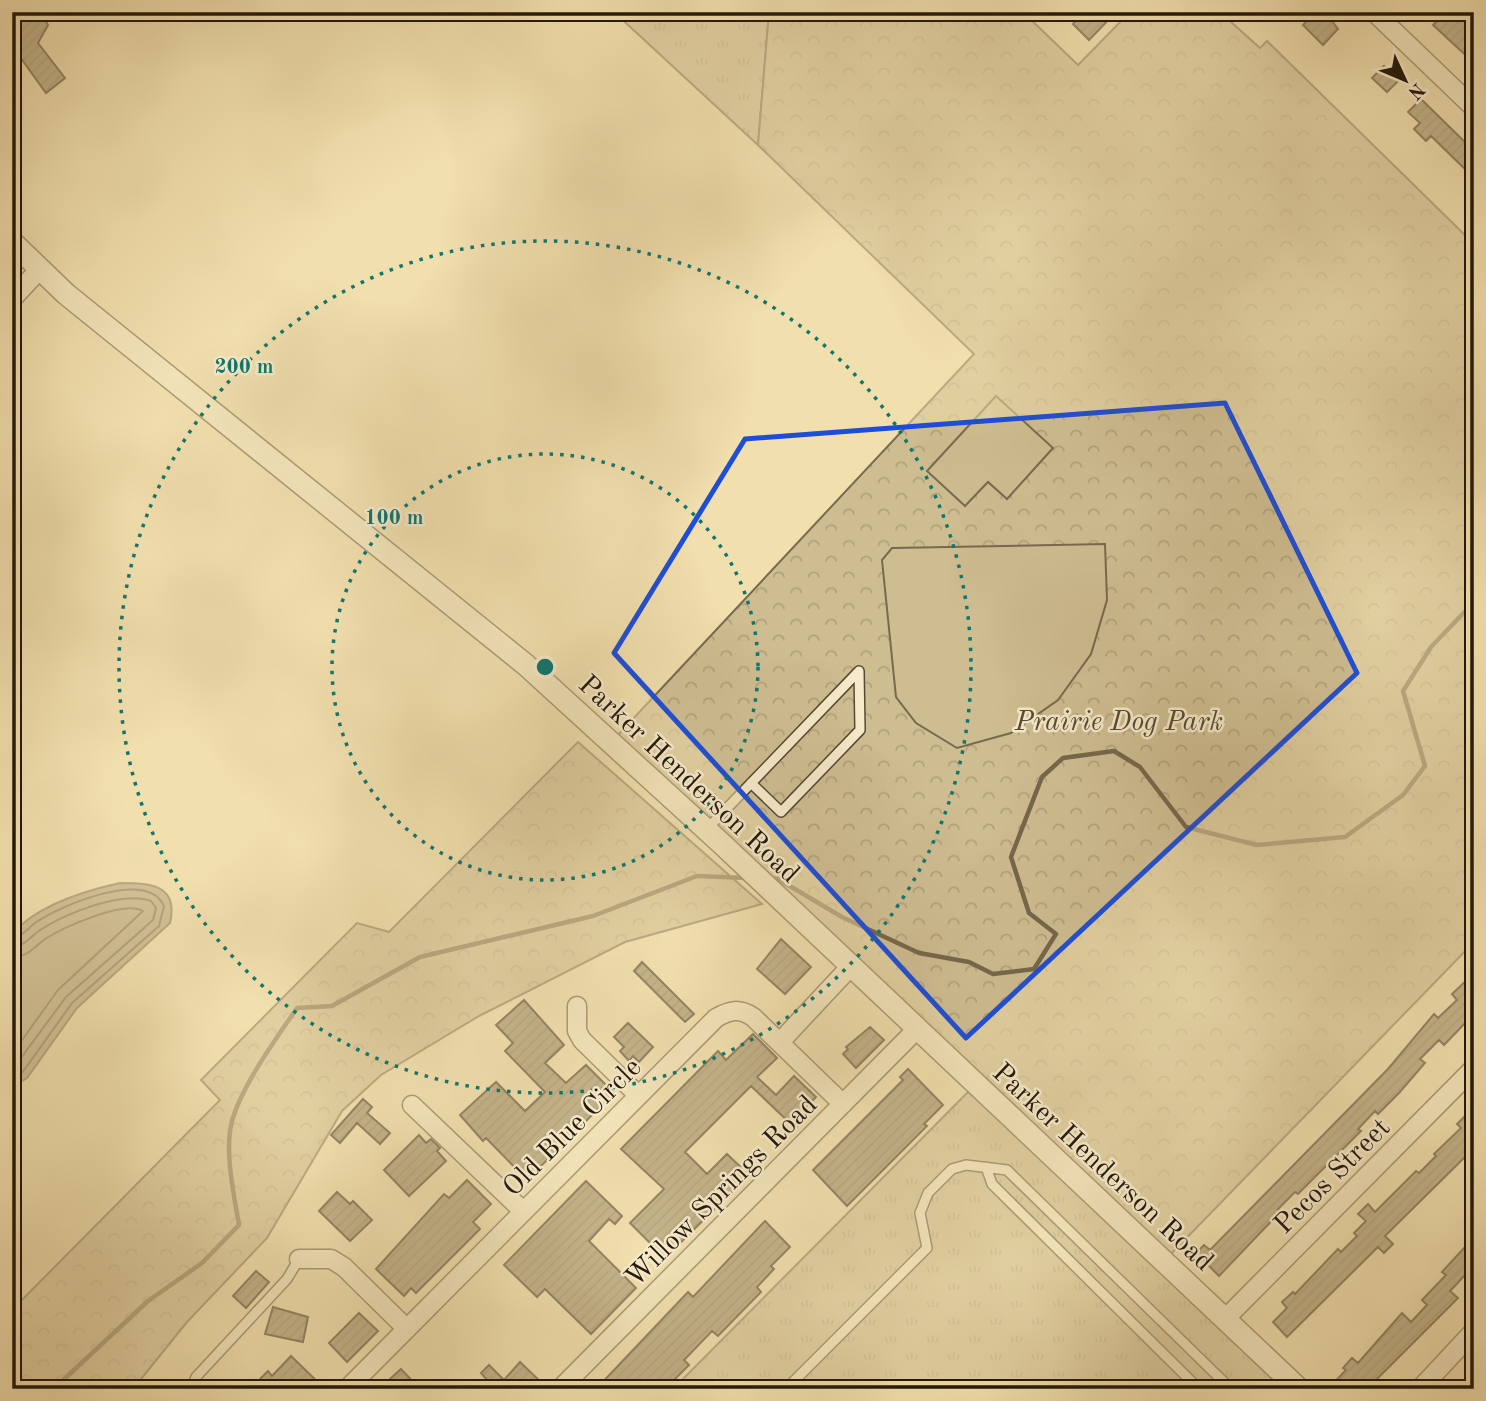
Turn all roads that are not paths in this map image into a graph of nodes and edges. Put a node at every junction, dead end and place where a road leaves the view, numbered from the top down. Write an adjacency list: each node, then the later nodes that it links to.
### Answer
1 (1374, 12): 2 (street)
2 (1474, 108)
3 (12, 242): 4 (street, Parker Henderson Road)
4 (39, 270): 5 (street); 7 (street, Parker Henderson Road)
5 (12, 299)
6 (751, 783): 6 (lane); 7 (lane)
7 (714, 836): 8 (street, Parker Henderson Road)
8 (851, 966): 10 (street, Parker Henderson Road); 11 (street)
9 (577, 1006): 13 (street)
10 (917, 1028): 14 (street, Willow Springs Road); 19 (street, Parker Henderson Road)
11 (780, 1042): 13 (street, Old Blue Circle); 14 (street, Old Blue Circle)
12 (1474, 1068): 19 (street, Pecos Street)
13 (638, 1095): 17 (street, Old Blue Circle)
14 (843, 1104): 24 (street, Willow Springs Road)
15 (412, 1105): 17 (street)
16 (986, 1167): 25 (lane); 26 (lane); 27 (lane)
17 (523, 1212): 20 (street, Old Blue Circle)
18 (299, 1259): 20 (street); 22 (lane)
19 (1225, 1319): 28 (street, Parker Henderson Road)
20 (407, 1329): 23 (street, Old Blue Circle)
21 (1474, 1331): 29 (street)
22 (191, 1389)
23 (347, 1389)
24 (560, 1389)
25 (786, 1389)
26 (1199, 1389)
27 (1231, 1389)
28 (1299, 1389)
29 (1420, 1389)

